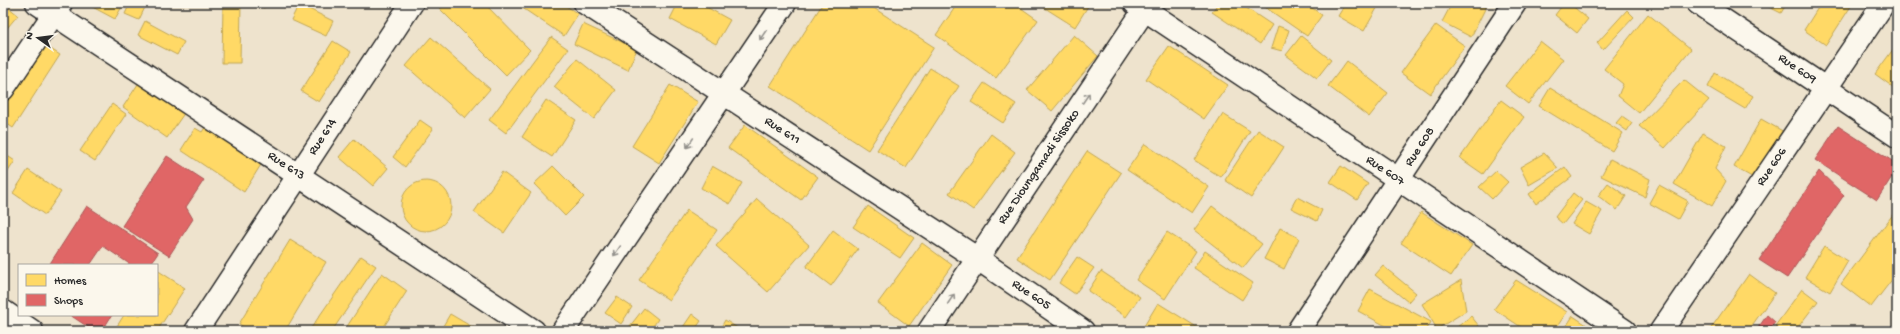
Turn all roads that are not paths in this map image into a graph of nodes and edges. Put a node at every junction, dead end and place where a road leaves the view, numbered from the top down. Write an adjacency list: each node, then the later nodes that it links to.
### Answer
1 (412, 3): 13 (street, Rue 614)
2 (586, 3): 11 (street, Rue 611)
3 (785, 3): 11 (street, one-way to 11)
4 (1515, 3): 14 (street, Rue 608)
5 (1698, 3): 9 (street, Rue 609)
6 (1884, 3): 9 (street, Rue 606)
7 (1143, 5): 14 (street, Rue 607); 15 (street, Rue Dioungamadi Sissoko, one-way to 7)
8 (50, 7): 10 (street); 13 (street, Rue 613)
9 (1826, 88): 12 (street, Rue 609); 25 (street, Rue 606)
10 (3, 89)
11 (724, 93): 15 (street, Rue 611); 20 (street, one-way to 20)
12 (1897, 136)
13 (299, 174): 18 (street, Rue 614); 19 (street, Rue 613)
14 (1399, 180): 23 (street, Rue 608); 24 (street, Rue 607)
15 (978, 259): 21 (street, Rue Dioungamadi Sissoko, one-way to 15); 22 (street, Rue 605)
16 (3, 311): 17 (street)
17 (32, 331)
18 (196, 331)
19 (534, 331)
20 (563, 331)
21 (929, 331)
22 (1083, 331)
23 (1298, 331)
24 (1625, 331)
25 (1661, 331)

